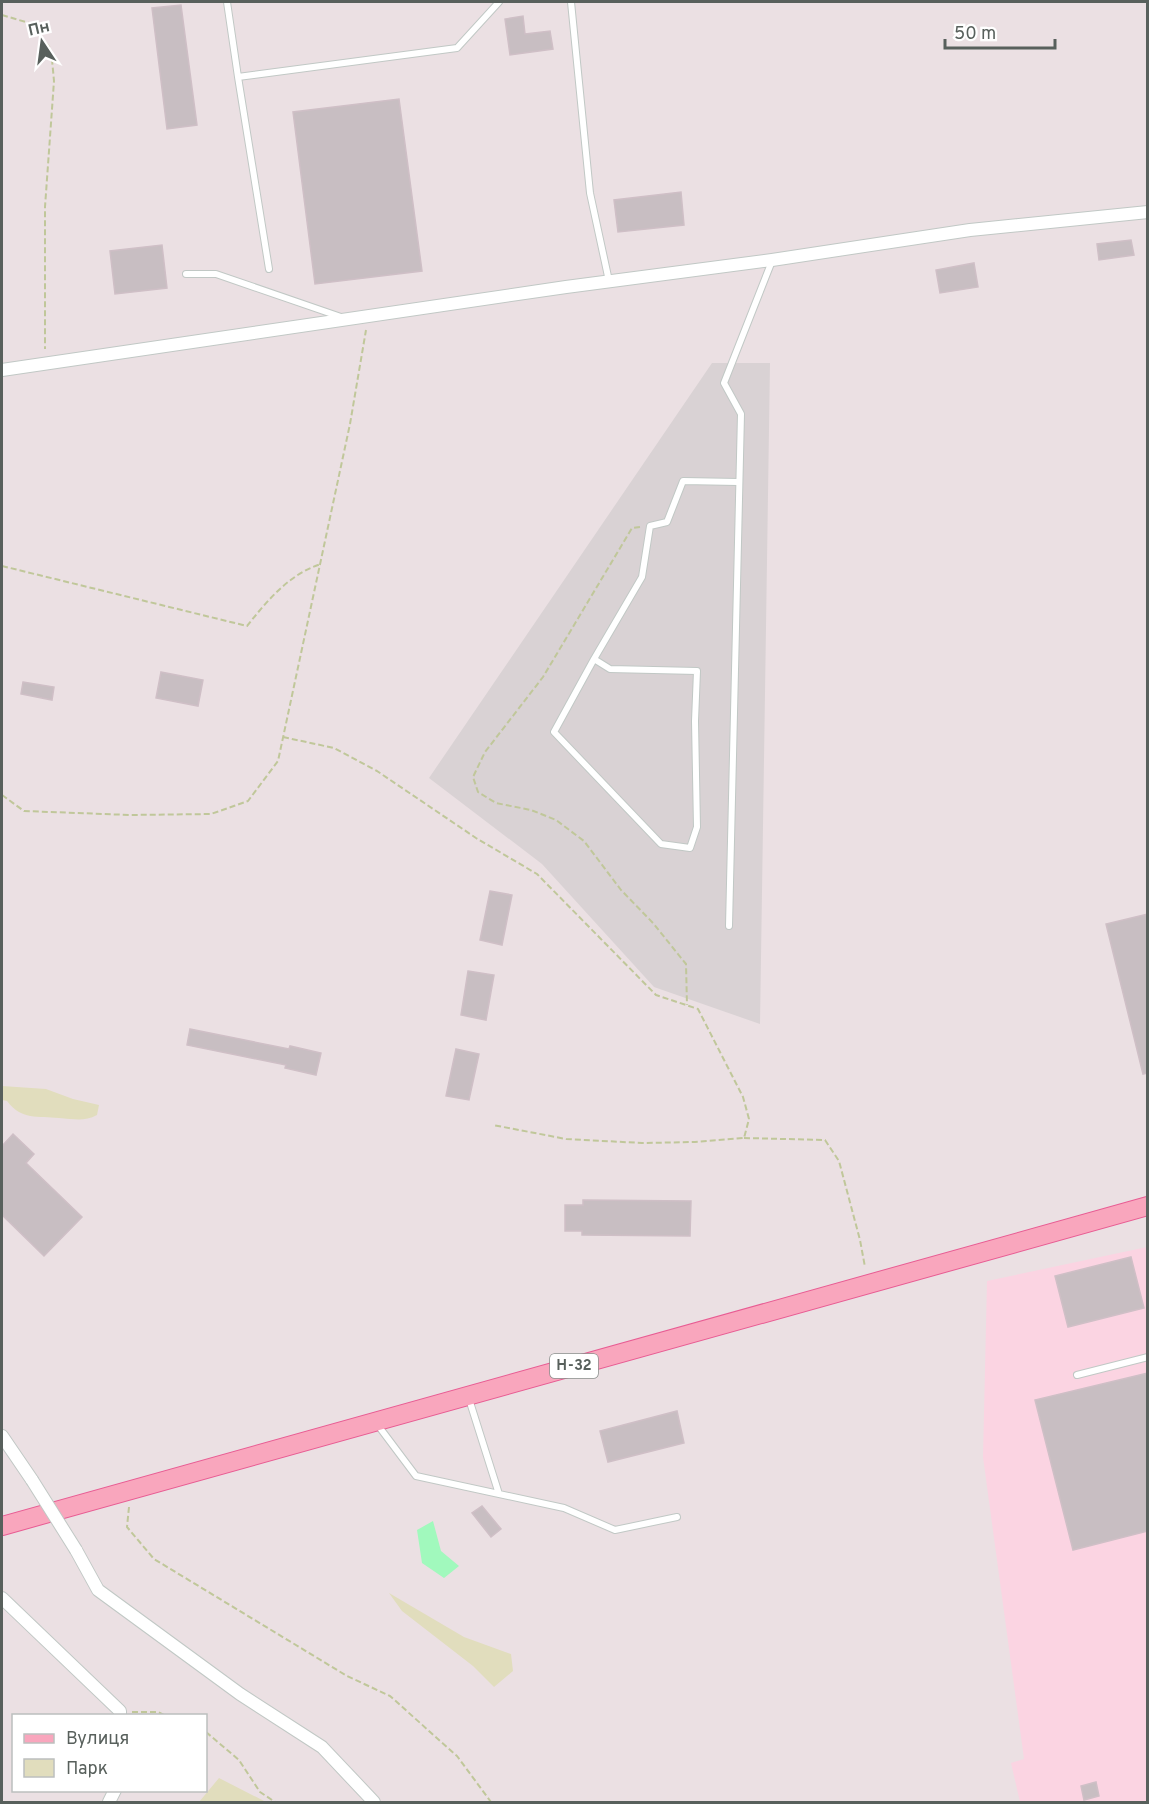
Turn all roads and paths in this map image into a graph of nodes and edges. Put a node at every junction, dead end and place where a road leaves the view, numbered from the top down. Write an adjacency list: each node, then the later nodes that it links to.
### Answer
1 (227, 2): 5 (lane)
2 (499, 2): 5 (lane)
3 (572, 2): 10 (lane)
4 (2, 15): 13 (path)
5 (238, 77): 8 (lane)
6 (1148, 212): 7 (street)
7 (772, 260): 10 (street); 15 (lane)
8 (269, 269)
9 (186, 274): 12 (lane)
10 (609, 281): 11 (street)
11 (369, 316): 12 (street); 16 (path)
12 (348, 319): 13 (street)
13 (45, 363): 14 (street)
14 (2, 370)
15 (738, 482): 18 (lane); 21 (lane)
16 (321, 564): 17 (path); 19 (path)
17 (2, 567)
18 (594, 659): 18 (lane)
19 (283, 737): 20 (path); 23 (path)
20 (2, 795)
21 (729, 926)
22 (493, 1125): 23 (path)
23 (744, 1138): 25 (path)
24 (1148, 1206): 25 (main road, Н-32)
25 (868, 1284): 28 (main road, Н-32)
26 (1148, 1357): 27 (lane)
27 (1077, 1375)
28 (468, 1396): 29 (main road, Н-32); 32 (lane)
29 (375, 1422): 31 (main road, Н-32); 32 (lane)
30 (2, 1436): 40 (street, bridge)
31 (130, 1490): 34 (main road, Н-32); 41 (path)
32 (499, 1494): 33 (lane)
33 (677, 1517)
34 (2, 1526)
35 (2, 1598): 36 (street)
36 (120, 1713): 37 (path)
37 (162, 1714)
38 (207, 1733): 39 (path)
39 (275, 1803)
40 (374, 1803)
41 (491, 1803)

